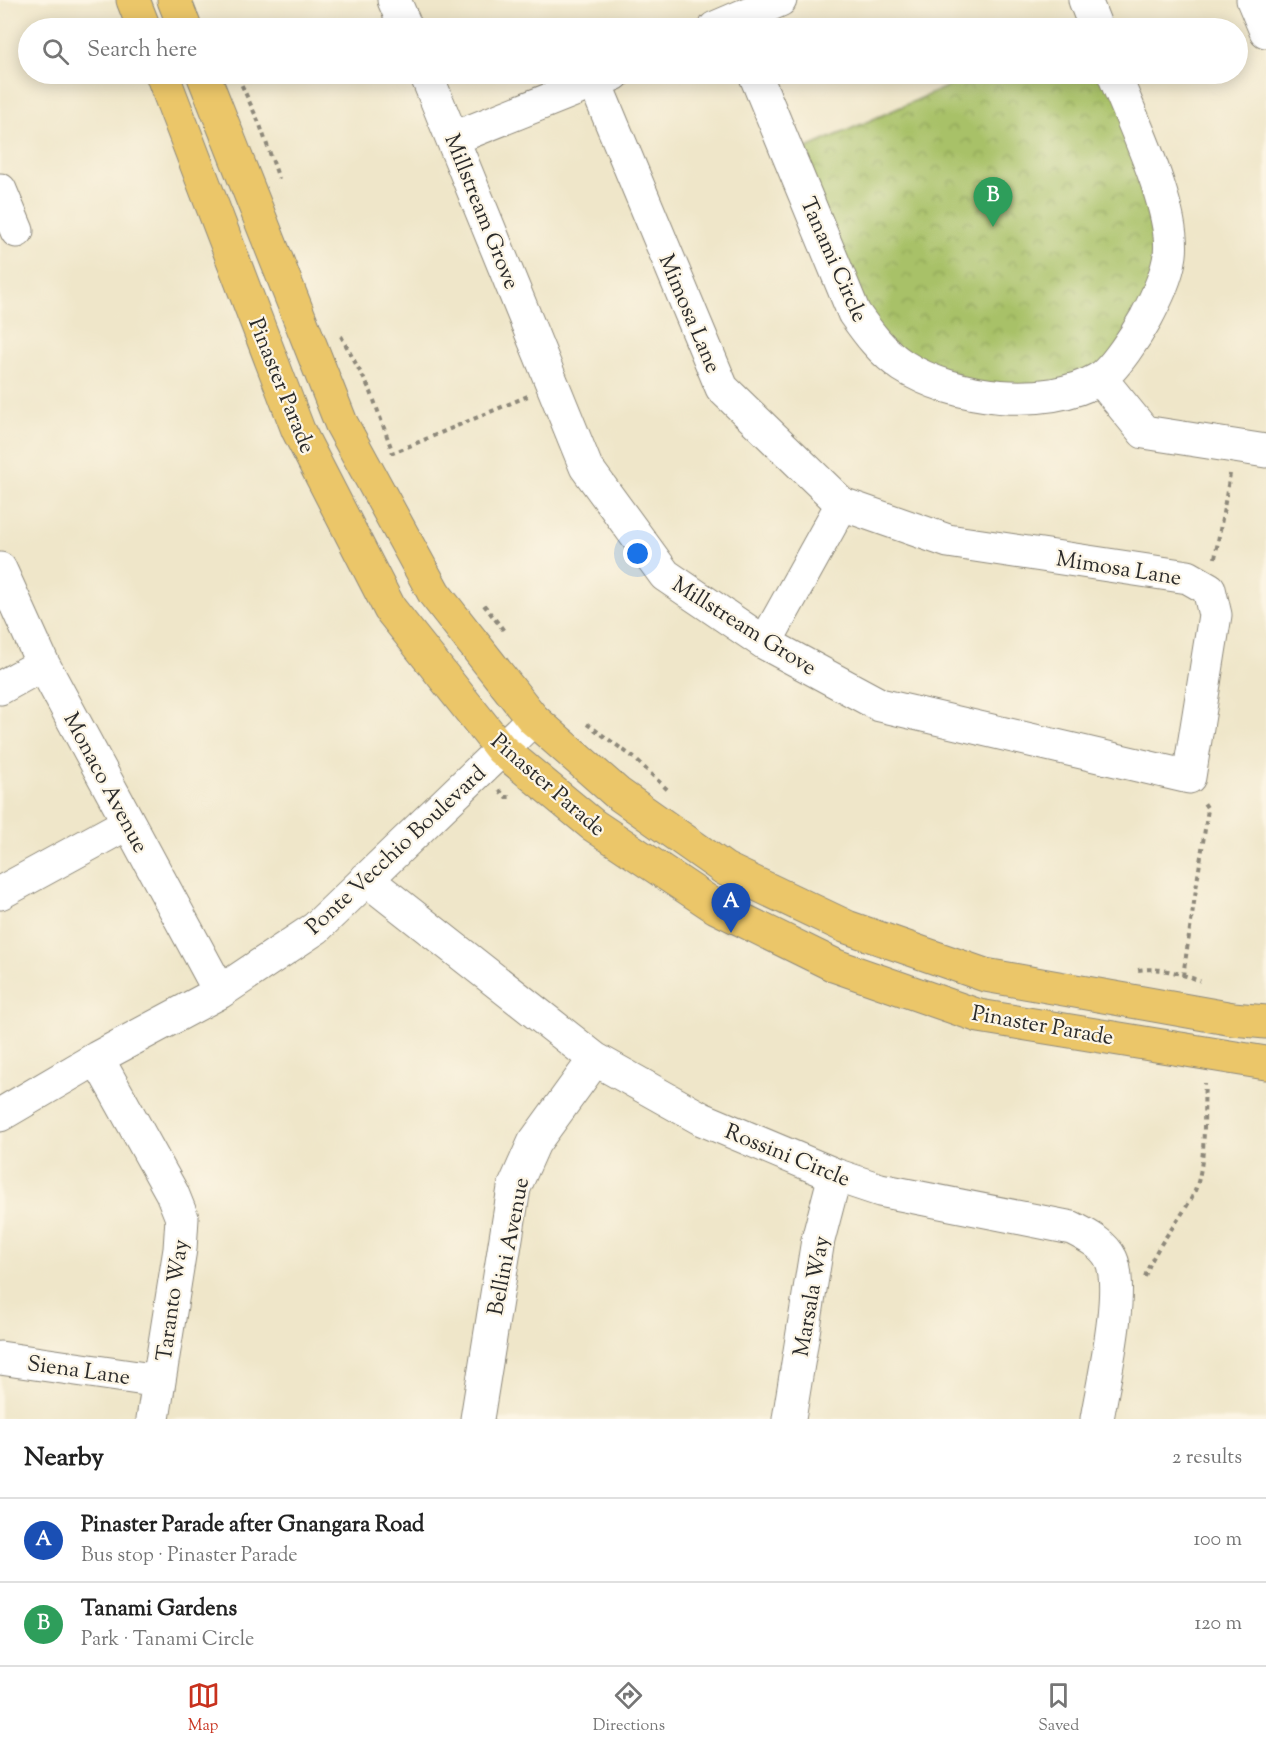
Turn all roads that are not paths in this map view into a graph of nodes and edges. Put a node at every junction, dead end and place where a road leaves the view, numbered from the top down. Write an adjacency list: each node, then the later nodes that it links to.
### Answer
1 (133, 0): 7 (main road)
2 (174, 0): 8 (main road)
3 (394, 0): 9 (street)
4 (780, 0): 10 (street)
5 (1085, 0): 11 (street)
6 (1252, 0): 12 (street)
7 (140, 18)
8 (181, 18)
9 (402, 18)
10 (730, 18)
11 (1092, 18)
12 (1266, 31)
13 (166, 84): 31 (main road, Pinaster Parade)
14 (207, 84): 30 (main road, Pinaster Parade)
15 (430, 84): 20 (street, Millstream Grove)
16 (591, 84): 20 (street)
17 (608, 84): 25 (street, Mimosa Lane)
18 (759, 84): 23 (street, Tanami Circle)
19 (1118, 84): 23 (street, Tanami Circle)
20 (454, 138): 27 (street, Millstream Grove)
21 (0, 190): 22 (street)
22 (17, 231)
23 (1100, 378): 24 (street)
24 (1251, 449)
25 (842, 504): 27 (street); 32 (street, Mimosa Lane)
26 (0, 569): 28 (street, Monaco Avenue)
27 (765, 643): 32 (street, Millstream Grove)
28 (43, 664): 29 (street); 33 (street, Monaco Avenue)
29 (0, 688)
30 (533, 719): 31 (street, Ponte Vecchio Boulevard); 37 (main road, Pinaster Parade)
31 (501, 748): 34 (street, Ponte Vecchio Boulevard); 40 (main road, Pinaster Parade)
32 (1189, 777)
33 (128, 823): 35 (street); 36 (street, Monaco Avenue)
34 (366, 879): 36 (street, Ponte Vecchio Boulevard); 39 (street, Rossini Circle)
35 (0, 893)
36 (220, 992): 38 (street, Ponte Vecchio Boulevard)
37 (1266, 1022)
38 (97, 1058): 41 (street, Ponte Vecchio Boulevard); 44 (street, Taranto Way)
39 (595, 1059): 42 (street, Rossini Circle); 46 (street, Bellini Avenue)
40 (1266, 1063)
41 (0, 1115)
42 (835, 1174): 47 (street, Marsala Way); 48 (street, Rossini Circle)
43 (0, 1358): 44 (street, Siena Lane)
44 (159, 1381): 45 (street, Taranto Way)
45 (153, 1419)
46 (477, 1419)
47 (789, 1419)
48 (1097, 1419)

